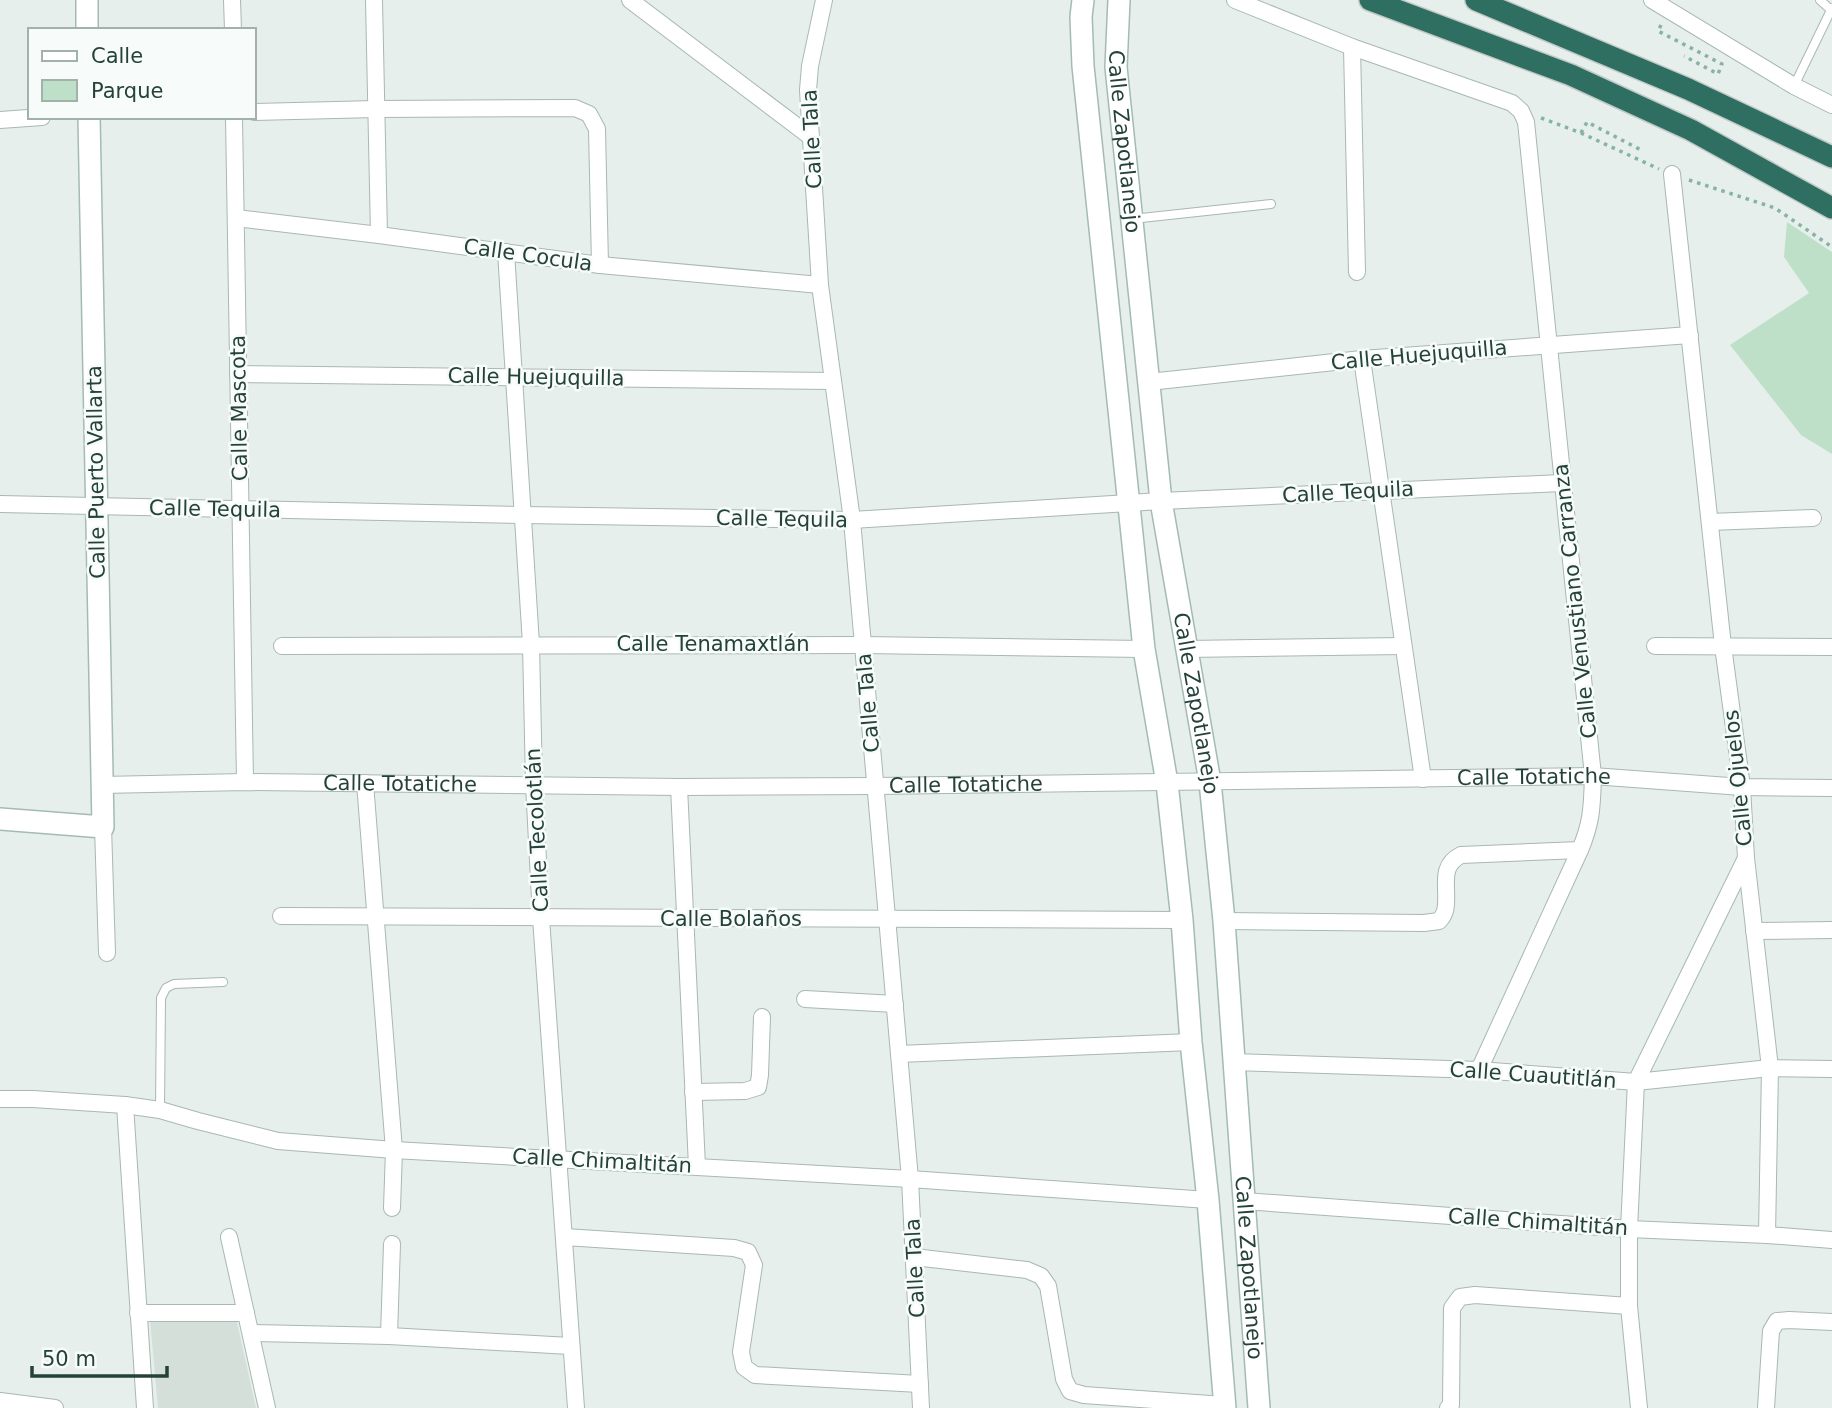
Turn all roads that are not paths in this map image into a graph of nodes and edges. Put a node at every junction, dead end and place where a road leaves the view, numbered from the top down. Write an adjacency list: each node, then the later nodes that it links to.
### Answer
1 (87, 0): 14 (street)
2 (232, 0): 15 (street)
3 (374, 0): 19 (street)
4 (630, 0): 25 (street)
5 (824, 0): 25 (street, Calle Tala)
6 (1083, 0): 48 (street, Calle Zapotlanejo)
7 (1119, 0): 31 (street, Calle Zapotlanejo)
8 (1235, 0): 16 (street)
9 (1370, 0): 29 (highway)
10 (1476, 0): 26 (highway)
11 (1652, 0): 17 (street)
12 (1820, 0): 13 (lane)
13 (1832, 9): 17 (lane)
14 (87, 28)
15 (233, 28)
16 (1352, 47): 35 (street); 38 (street, Calle Venustiano Carranza)
17 (1794, 86): 18 (street)
18 (1832, 105)
19 (376, 109): 20 (street); 32 (street); 34 (street)
20 (256, 112)
21 (28, 118): 24 (street)
22 (89, 119): 49 (street, Calle Puerto Vallarta)
23 (234, 119): 30 (street, Calle Mascota)
24 (0, 120)
25 (811, 137): 36 (street, Calle Tala)
26 (1832, 157)
27 (1672, 174): 37 (street, Calle Ojuelos)
28 (1271, 204): 31 (lane)
29 (1832, 208)
30 (236, 218): 32 (street, Calle Cocula); 40 (street, Calle Mascota)
31 (1132, 219): 43 (street, Calle Zapotlanejo)
32 (379, 234): 33 (street, Calle Cocula)
33 (506, 252): 34 (street, Calle Cocula); 41 (street, Calle Tecolotlán)
34 (600, 265): 36 (street, Calle Cocula)
35 (1357, 272)
36 (820, 285): 42 (street, Calle Tala)
37 (1690, 335): 38 (street, Calle Huejuquilla); 54 (street, Calle Ojuelos)
38 (1548, 345): 39 (street, Calle Huejuquilla); 44 (street, Calle Venustiano Carranza)
39 (1362, 359): 43 (street, Calle Huejuquilla); 45 (street)
40 (238, 374): 41 (street, Calle Huejuquilla); 50 (street, Calle Mascota)
41 (514, 377): 42 (street, Calle Huejuquilla); 51 (street, Calle Tecolotlán)
42 (833, 380): 53 (street, Calle Tala)
43 (1149, 382): 46 (street, Calle Zapotlanejo)
44 (1562, 483): 45 (street, Calle Tequila); 64 (street, Calle Venustiano Carranza)
45 (1381, 491): 46 (street, Calle Tequila); 58 (street)
46 (1161, 501): 48 (street, Calle Tequila); 63 (street, Calle Zapotlanejo)
47 (0, 504): 49 (street, Calle Tequila)
48 (1129, 504): 53 (street, Calle Tequila); 62 (street, Calle Zapotlanejo)
49 (97, 506): 50 (street, Calle Tequila); 71 (street, Calle Puerto Vallarta)
50 (241, 509): 51 (street, Calle Tequila); 66 (street, Calle Mascota)
51 (523, 515): 53 (street, Calle Tequila); 55 (street, Calle Tecolotlán)
52 (1813, 518): 54 (street)
53 (852, 520): 56 (street, Calle Tala)
54 (1710, 522): 60 (street, Calle Ojuelos)
55 (531, 644): 56 (street, Calle Tenamaxtlán); 57 (street, Calle Tenamaxtlán); 70 (street, Calle Tecolotlán)
56 (863, 645): 62 (street, Calle Tenamaxtlán); 72 (street, Calle Tala)
57 (282, 646)
58 (1403, 646): 63 (street); 65 (street)
59 (1655, 646): 60 (street)
60 (1723, 646): 61 (street); 74 (street, Calle Ojuelos)
61 (1832, 647)
62 (1144, 649): 69 (street, Calle Zapotlanejo)
63 (1186, 649): 67 (street, Calle Zapotlanejo)
64 (1593, 776): 65 (street, Calle Totatiche); 74 (street, Calle Totatiche); 78 (street, Calle Venustiano Carranza)
65 (1423, 779): 67 (street, Calle Totatiche)
66 (245, 782): 68 (street, Calle Totatiche); 71 (street, Calle Totatiche)
67 (1210, 782): 69 (street, Calle Totatiche); 86 (street, Calle Zapotlanejo)
68 (365, 783): 70 (street, Calle Totatiche); 81 (street)
69 (1167, 783): 72 (street, Calle Totatiche); 85 (street, Calle Zapotlanejo)
70 (534, 784): 73 (street, Calle Totatiche); 82 (street, Calle Tecolotlán)
71 (102, 785): 77 (street, Calle Puerto Vallarta)
72 (876, 786): 73 (street, Calle Totatiche); 84 (street, Calle Tala)
73 (679, 787): 83 (street)
74 (1742, 787): 75 (street, Calle Totatiche); 79 (street, Calle Ojuelos)
75 (1832, 788)
76 (0, 819): 77 (street)
77 (103, 827): 89 (street)
78 (1580, 850): 86 (street); 99 (street, Calle Venustiano Carranza)
79 (1746, 858): 88 (street); 100 (street, Calle Ojuelos)
80 (281, 916): 81 (street, Calle Bolaños)
81 (377, 917): 82 (street, Calle Bolaños); 105 (street)
82 (541, 918): 83 (street, Calle Bolaños); 106 (street, Calle Tecolotlán)
83 (684, 919): 84 (street, Calle Bolaños); 101 (street)
84 (888, 919): 85 (street, Calle Bolaños); 92 (street, Calle Tala)
85 (1182, 920): 94 (street, Calle Zapotlanejo)
86 (1224, 921): 96 (street, Calle Zapotlanejo)
87 (1832, 930): 88 (street)
88 (1754, 931): 97 (street)
89 (107, 953)
90 (223, 982): 104 (lane)
91 (805, 999): 92 (street)
92 (895, 1004): 95 (street, Calle Tala)
93 (762, 1017): 101 (street)
94 (1191, 1042): 95 (street); 109 (street, Calle Zapotlanejo)
95 (899, 1054): 108 (street, Calle Tala)
96 (1233, 1062): 99 (street, Calle Cuautitlán); 110 (street, Calle Zapotlanejo)
97 (1770, 1068): 98 (street, Calle Cuautitlán); 100 (street, Calle Cuautitlán); 113 (street)
98 (1832, 1069)
99 (1479, 1070): 100 (street, Calle Cuautitlán)
100 (1636, 1082): 112 (street, Calle Ojuelos)
101 (693, 1092): 107 (street)
102 (0, 1099): 103 (street, Calle Chimaltitán)
103 (125, 1105): 104 (street, Calle Chimaltitán); 120 (street)
104 (160, 1110): 105 (street, Calle Chimaltitán)
105 (394, 1150): 106 (street, Calle Chimaltitán); 111 (street)
106 (558, 1158): 107 (street, Calle Chimaltitán); 115 (street, Calle Tecolotlán)
107 (697, 1166): 108 (street, Calle Chimaltitán)
108 (911, 1179): 109 (street, Calle Chimaltitán); 118 (street, Calle Tala)
109 (1209, 1200): 128 (street, Calle Zapotlanejo)
110 (1244, 1201): 112 (street, Calle Chimaltitán); 134 (street, Calle Zapotlanejo)
111 (392, 1208)
112 (1629, 1229): 113 (street, Calle Chimaltitán); 119 (street, Calle Ojuelos)
113 (1767, 1235): 116 (street, Calle Chimaltitán)
114 (229, 1237): 121 (street)
115 (565, 1237): 125 (street, Calle Tecolotlán); 126 (street)
116 (1832, 1240)
117 (392, 1244): 124 (street)
118 (914, 1257): 126 (street, Calle Tala); 128 (street)
119 (1629, 1306): 136 (street); 137 (street, Calle Ojuelos)
120 (138, 1313): 121 (street); 130 (street)
121 (246, 1313): 123 (street)
122 (1832, 1322): 138 (street)
123 (251, 1333): 124 (street); 131 (street)
124 (389, 1336): 125 (street)
125 (570, 1346): 132 (street, Calle Tecolotlán)
126 (920, 1384): 133 (street, Calle Tala)
127 (0, 1401): 129 (street)
128 (1225, 1407)
129 (55, 1408)
130 (145, 1408)
131 (267, 1408)
132 (576, 1408)
133 (921, 1408)
134 (1259, 1408): 135 (street)
135 (1268, 1408)
136 (1448, 1408)
137 (1639, 1408)
138 (1766, 1408)

